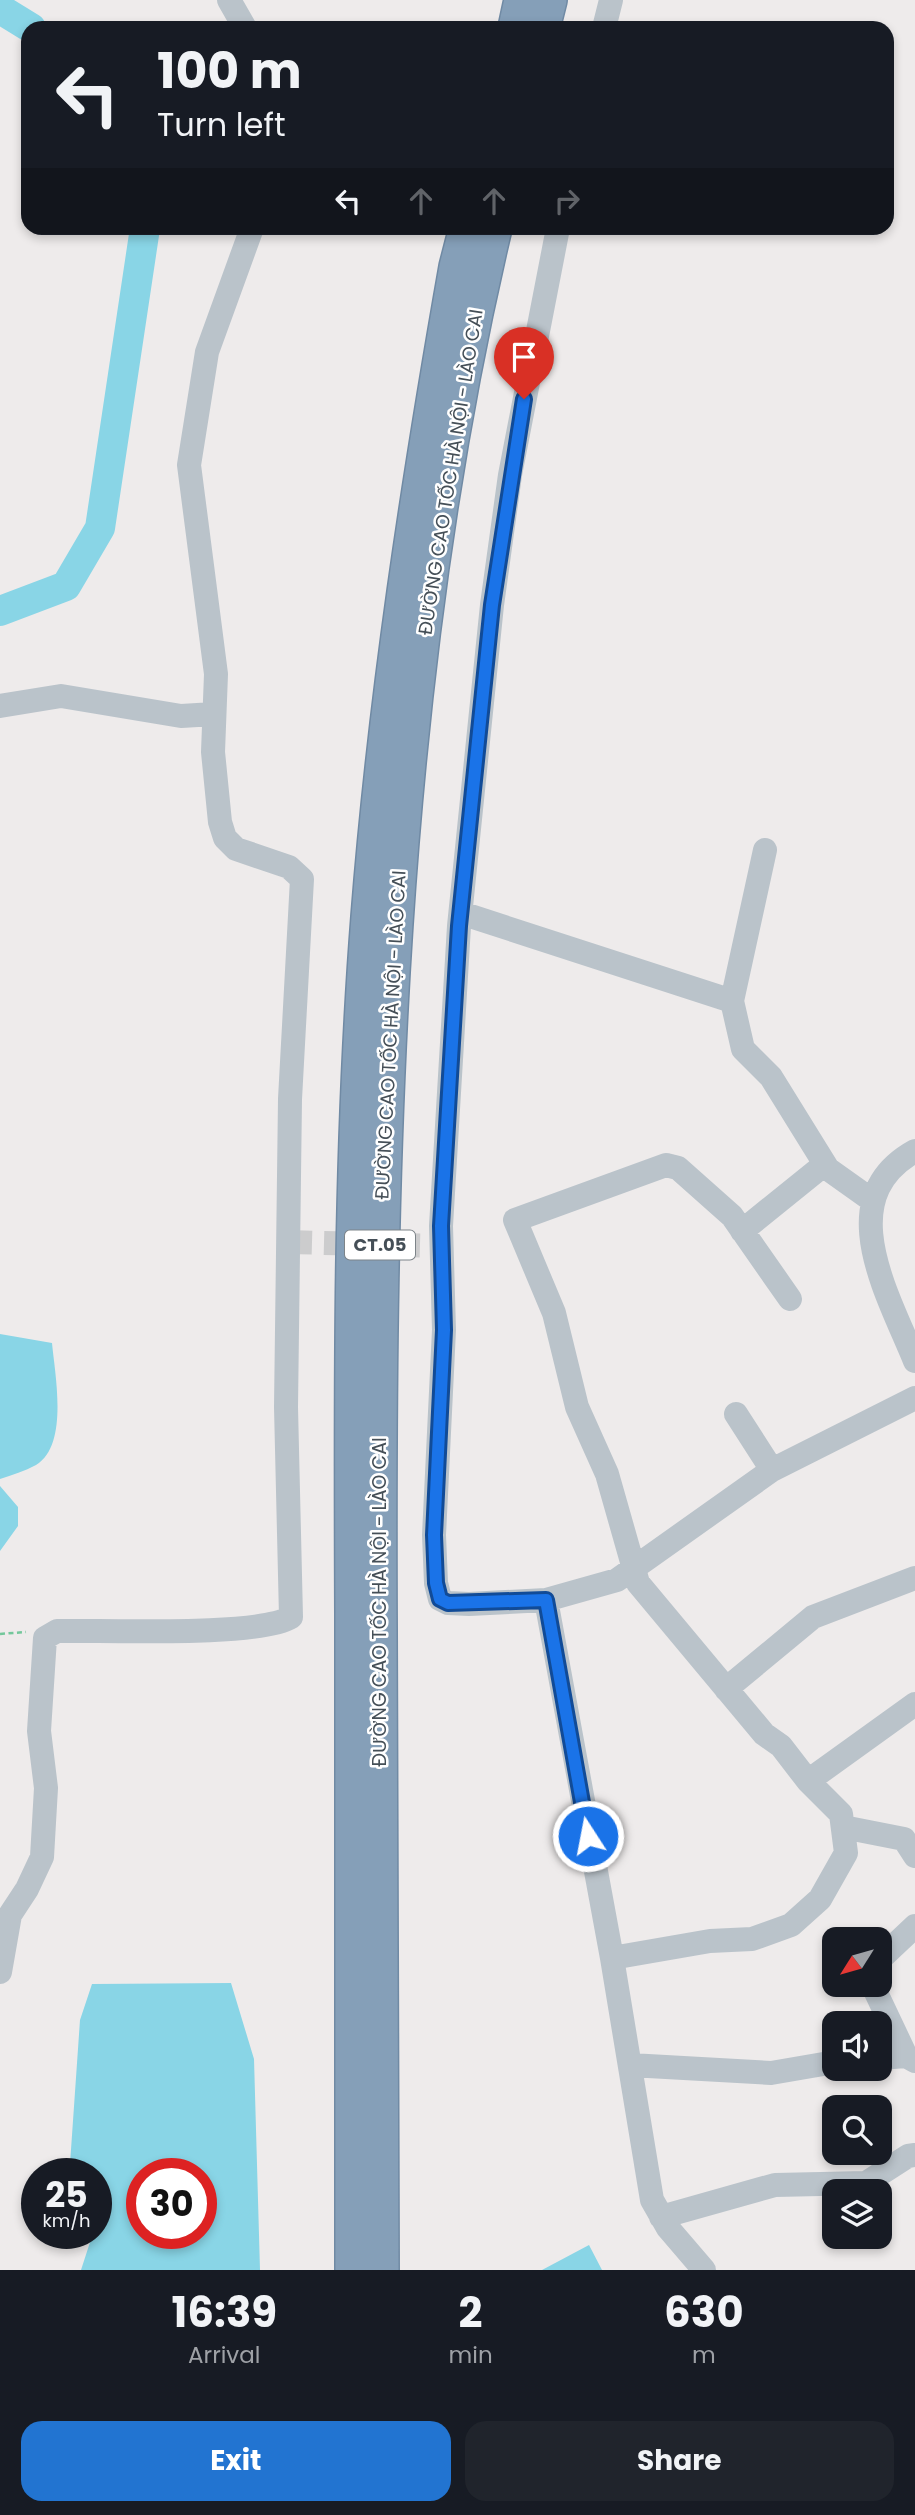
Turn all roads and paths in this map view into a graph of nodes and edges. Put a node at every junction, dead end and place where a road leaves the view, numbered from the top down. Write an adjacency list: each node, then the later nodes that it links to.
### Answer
1 (229, 0): 5 (street)
2 (523, 0): 6 (highway)
3 (549, 0): 7 (highway)
4 (611, 0): 8 (street)
5 (241, 21)
6 (518, 21)
7 (544, 21)
8 (606, 21)
9 (249, 235): 14 (street)
10 (465, 235): 46 (highway, ĐƯỜNG CAO TỐC HÀ NỘI - LÀO CAI / CT.05)
11 (493, 235): 47 (highway, ĐƯỜNG CAO TỐC HÀ NỘI - LÀO CAI / CT.05)
12 (556, 235): 16 (street)
13 (0, 706): 14 (street)
14 (214, 715): 38 (street)
15 (765, 850): 17 (street)
16 (461, 913): 17 (street); 29 (street)
17 (732, 1002): 19 (street)
18 (915, 1151): 20 (street)
19 (825, 1164): 20 (street); 21 (street)
20 (873, 1201): 23 (street)
21 (742, 1231): 22 (street); 27 (street)
22 (790, 1298)
23 (915, 1361)
24 (915, 1398): 26 (street)
25 (736, 1414): 26 (street)
26 (772, 1470): 27 (street)
27 (634, 1568): 29 (street); 30 (street)
28 (915, 1578): 30 (street)
29 (546, 1600): 37 (street)
30 (726, 1689): 32 (street)
31 (915, 1704): 32 (street)
32 (808, 1781): 33 (street)
33 (843, 1826): 34 (street); 37 (street)
34 (915, 1856)
35 (915, 1926): 36 (street)
36 (892, 1948)
37 (612, 1958): 43 (street)
38 (0, 1972)
39 (879, 1997): 41 (street)
40 (892, 2058): 41 (street)
41 (910, 2058)
42 (822, 2064): 43 (street)
43 (630, 2065): 45 (street)
44 (915, 2155): 45 (street)
45 (661, 2217): 48 (street)
46 (353, 2270)
47 (381, 2270)
48 (704, 2270)

